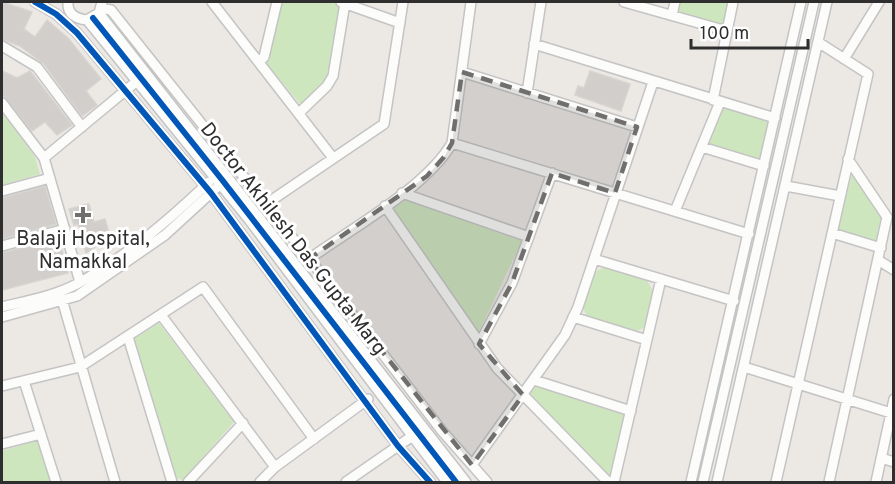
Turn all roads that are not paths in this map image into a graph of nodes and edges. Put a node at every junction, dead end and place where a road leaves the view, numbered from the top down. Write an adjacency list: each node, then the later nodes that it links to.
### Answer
1 (36, 2): 29 (street)
2 (213, 2): 25 (street)
3 (277, 2): 25 (street)
4 (343, 2): 19 (street); 33 (street)
5 (403, 2): 19 (street)
6 (471, 2): 26 (street)
7 (541, 2): 22 (street)
8 (625, 2): 17 (street)
9 (675, 2): 17 (street)
10 (733, 2): 20 (street)
11 (801, 2): 34 (street)
12 (814, 2): 115 (street)
13 (827, 2): 21 (street)
14 (879, 2): 24 (street)
15 (66, 3): 18 (street, Doctor Akhilesh Das Gupta Marg)
16 (100, 8): 18 (street); 45 (street, Doctor Akhilesh Das Gupta Marg); 52 (street)
17 (672, 15): 20 (street)
18 (87, 20): 27 (street, Doctor Akhilesh Das Gupta Marg)
19 (400, 24): 40 (street)
20 (727, 31): 31 (street)
21 (818, 42): 24 (street); 46 (street)
22 (534, 44): 28 (street); 30 (street)
23 (2, 46): 35 (street)
24 (844, 59): 41 (street)
25 (259, 62): 33 (street)
26 (462, 72): 30 (street); 37 (street)
27 (137, 81): 29 (street); 45 (street, Doctor Akhilesh Das Gupta Marg)
28 (653, 82): 31 (street); 36 (street)
29 (125, 92): 35 (street); 47 (street)
30 (528, 93): 36 (street)
31 (716, 101): 34 (street); 38 (street)
32 (2, 103): 39 (street)
33 (299, 113): 40 (street)
34 (775, 118): 42 (street)
35 (82, 127): 39 (street)
36 (637, 128): 50 (street)
37 (452, 143): 43 (street); 49 (street)
38 (702, 147): 42 (street); 54 (street)
39 (44, 158): 44 (street)
40 (333, 158): 52 (street)
41 (848, 159): 51 (street); 60 (street)
42 (764, 166): 57 (street)
43 (552, 174): 50 (street); 58 (street)
44 (50, 178): 48 (street); 55 (street)
45 (221, 178): 47 (street); 70 (street, Doctor Akhilesh Das Gupta Marg); 72 (street, Doctor Akhilesh Das Gupta Marg)
46 (786, 186): 51 (street); 80 (street)
47 (208, 189): 66 (street); 67 (street); 88 (street)
48 (2, 191)
49 (402, 193): 53 (street); 58 (street)
50 (615, 193): 54 (street); 62 (street)
51 (840, 196): 56 (street)
52 (266, 204): 61 (street)
53 (385, 206): 61 (street); 78 (street)
54 (675, 211): 57 (street)
55 (65, 229): 59 (street); 66 (street)
56 (832, 233): 60 (street); 83 (street)
57 (749, 234): 69 (street)
58 (529, 237): 78 (street)
59 (2, 246)
60 (881, 248): 63 (street)
61 (309, 259): 68 (street)
62 (594, 259): 65 (street); 75 (street)
63 (878, 260): 64 (street); 89 (street)
64 (894, 270)
65 (661, 279): 69 (street); 77 (street)
66 (80, 282): 67 (street)
67 (61, 296): 71 (street); 74 (street); 79 (street)
68 (341, 299): 70 (street); 100 (street)
69 (734, 301): 114 (street)
70 (326, 305): 72 (street); 110 (street, Doctor Akhilesh Das Gupta Marg)
71 (2, 307)
72 (315, 309): 85 (street, Doctor Akhilesh Das Gupta Marg)
73 (161, 315): 76 (street); 92 (street); 95 (street)
74 (2, 317)
75 (573, 317): 77 (street); 81 (street)
76 (128, 337): 79 (street); 104 (street)
77 (647, 340): 90 (street)
78 (479, 344): 86 (street)
79 (80, 367): 82 (street); 103 (street)
80 (744, 367): 83 (street); 116 (street)
81 (534, 380): 86 (street); 90 (street)
82 (24, 381): 84 (street); 93 (street)
83 (799, 385): 89 (street); 117 (street)
84 (2, 387)
85 (378, 393): 88 (street); 94 (street, Doctor Akhilesh Das Gupta Marg)
86 (523, 395): 100 (street); 112 (street)
87 (894, 399): 91 (street)
88 (366, 401): 95 (street); 97 (street)
89 (848, 401): 91 (street); 118 (street)
90 (631, 411): 113 (street)
91 (892, 414): 98 (street)
92 (243, 423): 101 (street); 105 (street)
93 (40, 434): 96 (street); 102 (street)
94 (411, 437): 97 (street); 109 (street, Doctor Akhilesh Das Gupta Marg)
95 (314, 438): 101 (street)
96 (2, 444)
97 (398, 446): 107 (street); 108 (street)
98 (881, 458): 99 (street); 119 (street)
99 (894, 462)
100 (472, 465): 111 (street)
101 (275, 466): 106 (street)
102 (56, 483)
103 (115, 483)
104 (172, 483)
105 (188, 483)
106 (260, 483)
107 (346, 483)
108 (430, 483)
109 (447, 483)
110 (466, 483)
111 (488, 483)
112 (608, 483)
113 (614, 483)
114 (691, 483)
115 (703, 483)
116 (717, 483)
117 (776, 483)
118 (829, 483)
119 (876, 483)

